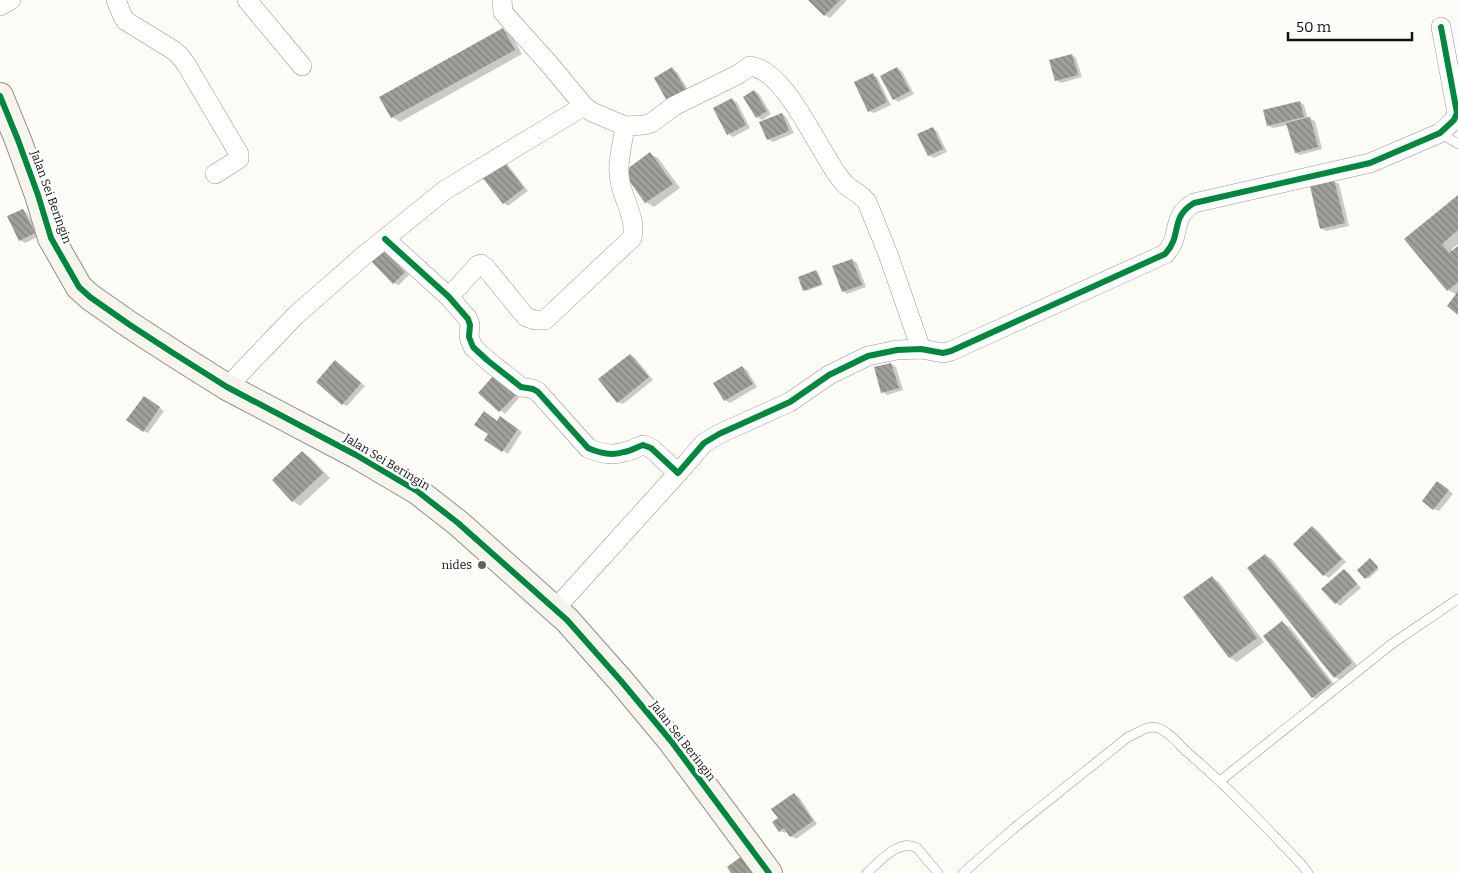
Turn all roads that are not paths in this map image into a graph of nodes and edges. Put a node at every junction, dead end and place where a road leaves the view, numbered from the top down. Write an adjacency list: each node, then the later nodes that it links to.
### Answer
1 (11, 0): 5 (street)
2 (116, 0): 13 (street)
3 (247, 0): 7 (street)
4 (502, 0): 9 (street)
5 (0, 6)
6 (1441, 27): 11 (street)
7 (302, 66)
8 (0, 96): 17 (street, Jalan Sei Beringin)
9 (584, 106): 10 (street); 14 (street)
10 (625, 126): 15 (street); 16 (street)
11 (1440, 133): 12 (lane); 16 (street)
12 (1458, 144)
13 (216, 174)
14 (385, 239): 15 (street); 17 (street)
15 (449, 297): 18 (street)
16 (921, 349): 18 (street)
17 (227, 387): 20 (street, Jalan Sei Beringin)
18 (678, 473): 20 (street)
19 (1458, 599): 21 (lane)
20 (554, 609): 22 (street, Jalan Sei Beringin)
21 (1220, 781): 25 (lane); 26 (lane)
22 (769, 873)
23 (867, 873): 24 (lane)
24 (938, 873)
25 (962, 873)
26 (1308, 873)

